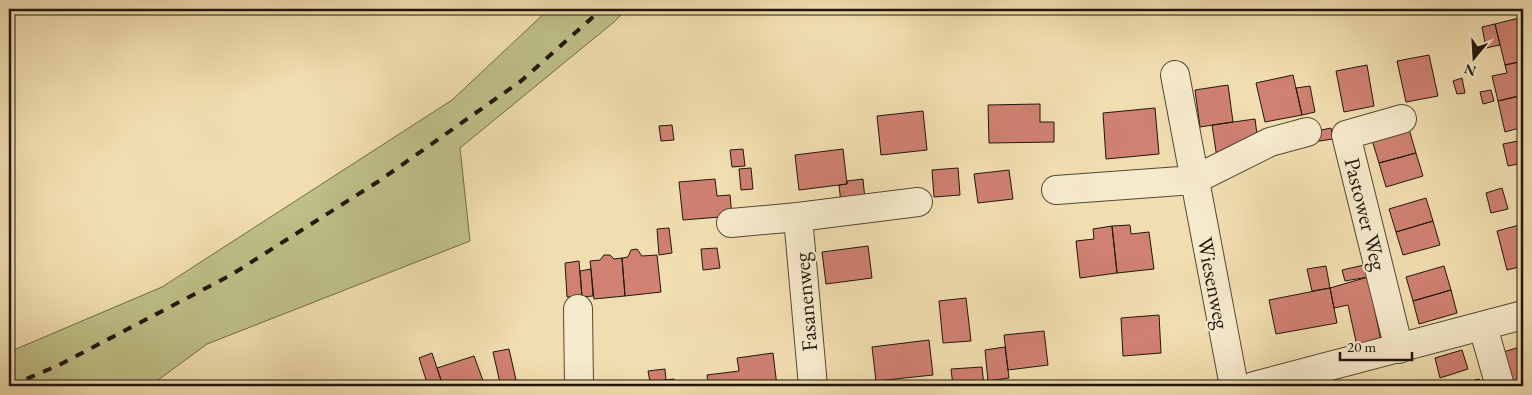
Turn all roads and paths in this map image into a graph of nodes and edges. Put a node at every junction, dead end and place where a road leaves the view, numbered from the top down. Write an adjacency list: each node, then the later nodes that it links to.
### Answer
1 (1175, 75): 4 (street, Wiesenweg)
2 (1402, 120): 12 (street, Pastower Weg)
3 (1306, 132): 4 (street)
4 (1194, 180): 5 (street); 15 (street, Wiesenweg)
5 (1056, 190)
6 (918, 202): 7 (street)
7 (798, 217): 8 (street); 14 (street, Fasanenweg)
8 (731, 223)
9 (578, 308): 13 (street)
10 (1523, 315): 11 (street)
11 (1483, 327): 12 (street); 17 (street)
12 (1399, 349): 16 (street)
13 (579, 386)
14 (813, 386)
15 (1234, 386)
16 (1254, 386)
17 (1500, 386)

